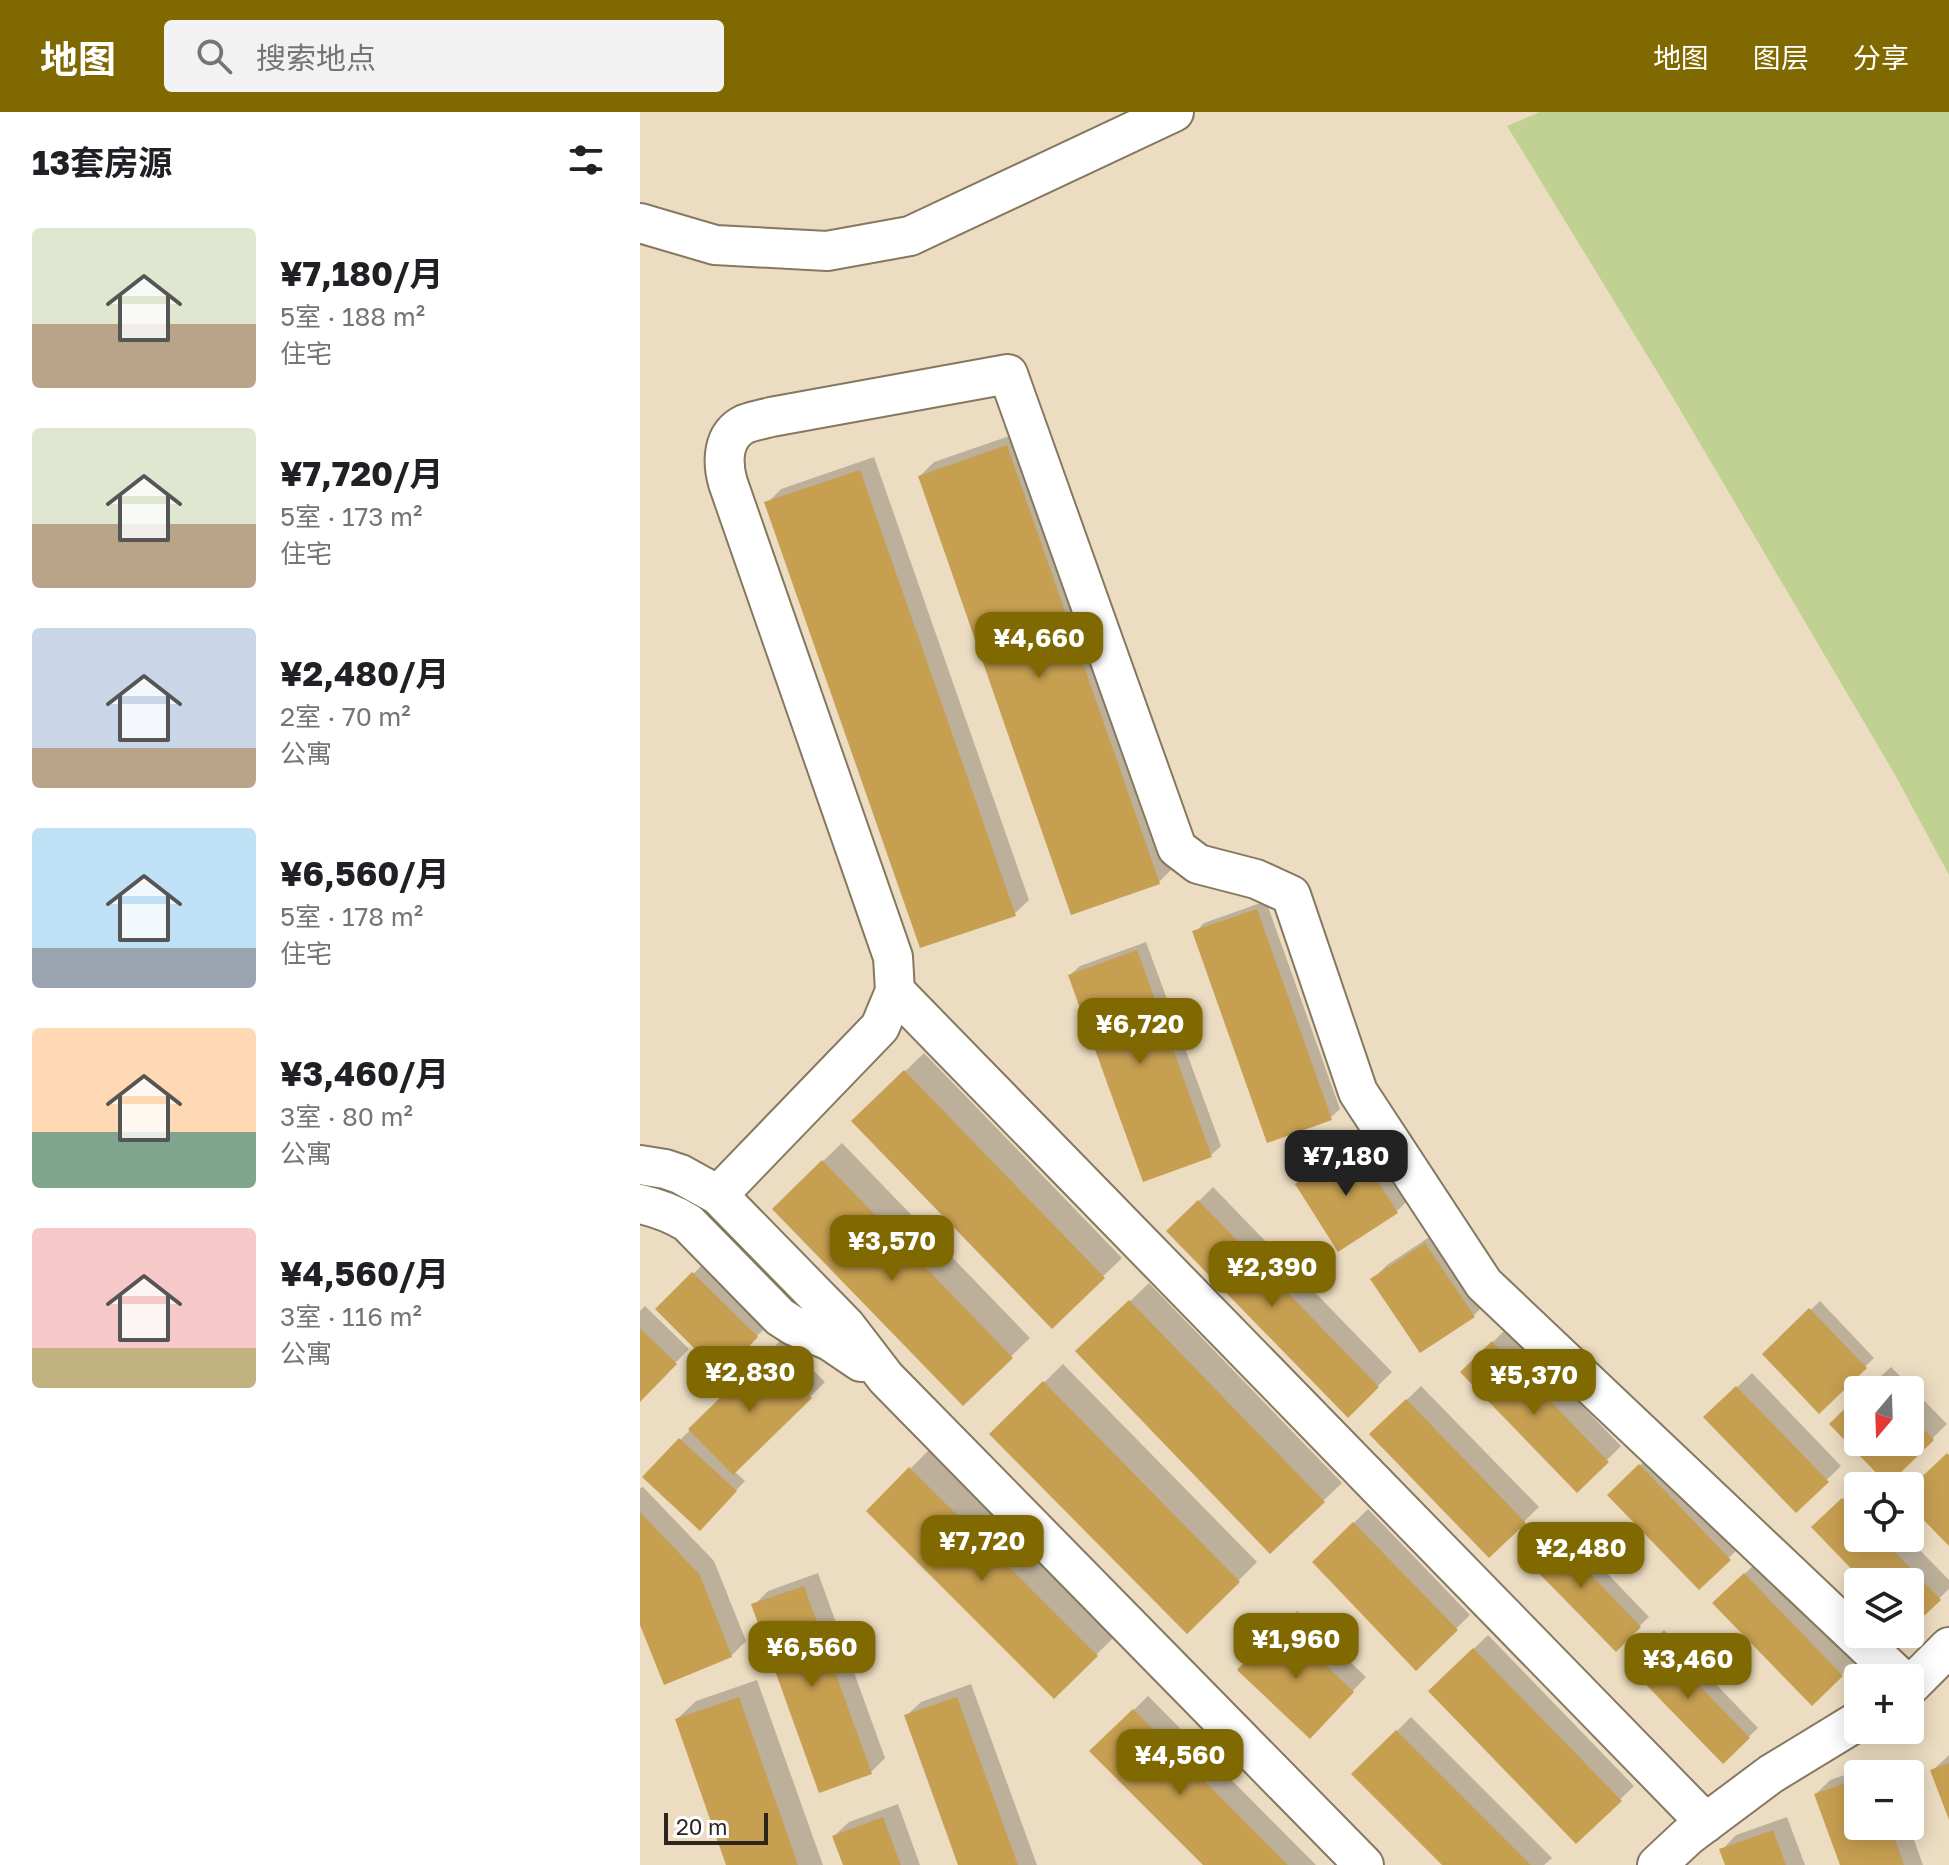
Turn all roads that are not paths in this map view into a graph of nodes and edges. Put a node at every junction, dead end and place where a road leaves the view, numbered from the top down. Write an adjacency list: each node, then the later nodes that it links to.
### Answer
1 (1174, 112): 2 (street)
2 (640, 223)
3 (895, 991): 5 (street); 9 (street); 12 (street)
4 (640, 1165): 5 (street)
5 (718, 1195): 7 (street)
6 (640, 1204): 7 (street)
7 (886, 1378): 13 (street)
8 (1949, 1647): 10 (street)
9 (1885, 1664)
10 (1924, 1672)
11 (1844, 1730): 12 (street)
12 (1706, 1823): 14 (street)
13 (1364, 1865)
14 (1657, 1865)

